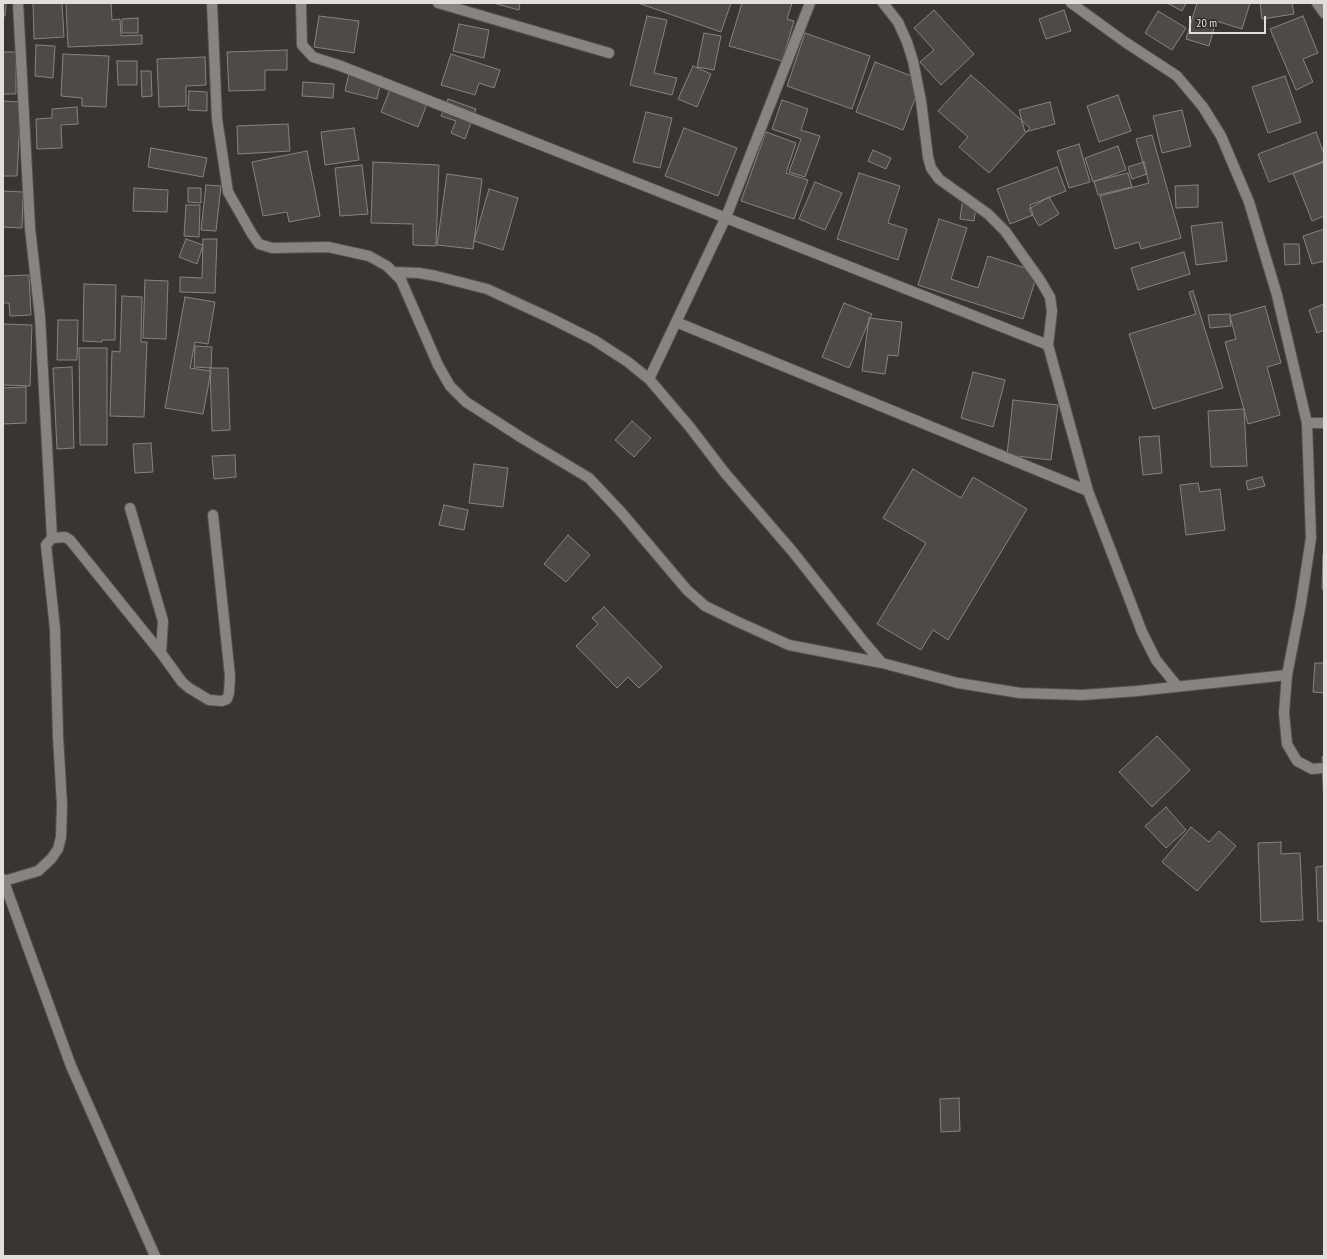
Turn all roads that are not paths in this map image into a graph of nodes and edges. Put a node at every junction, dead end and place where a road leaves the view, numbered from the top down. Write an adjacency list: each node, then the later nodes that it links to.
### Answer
1 (18, 3): 21 (street)
2 (212, 3): 12 (street)
3 (301, 3): 11 (street)
4 (438, 3): 10 (street)
5 (810, 3): 11 (street)
6 (883, 3): 14 (street)
7 (1071, 3): 16 (street)
8 (1317, 3): 9 (street)
9 (1324, 13)
10 (609, 53)
11 (726, 217): 13 (street); 14 (street)
12 (394, 272): 15 (street); 23 (street)
13 (676, 322): 15 (street); 18 (street)
14 (1048, 345): 18 (street)
15 (649, 379): 23 (street)
16 (1307, 423): 17 (street); 24 (street)
17 (1324, 423)
18 (1088, 491): 25 (street)
19 (130, 508): 22 (street)
20 (213, 514): 22 (street)
21 (52, 538): 22 (street); 27 (street)
22 (161, 653)
23 (882, 663): 25 (street)
24 (1287, 675): 25 (street); 26 (street)
25 (1177, 686)
26 (1324, 768)
27 (3, 880): 28 (street)
28 (155, 1256)

